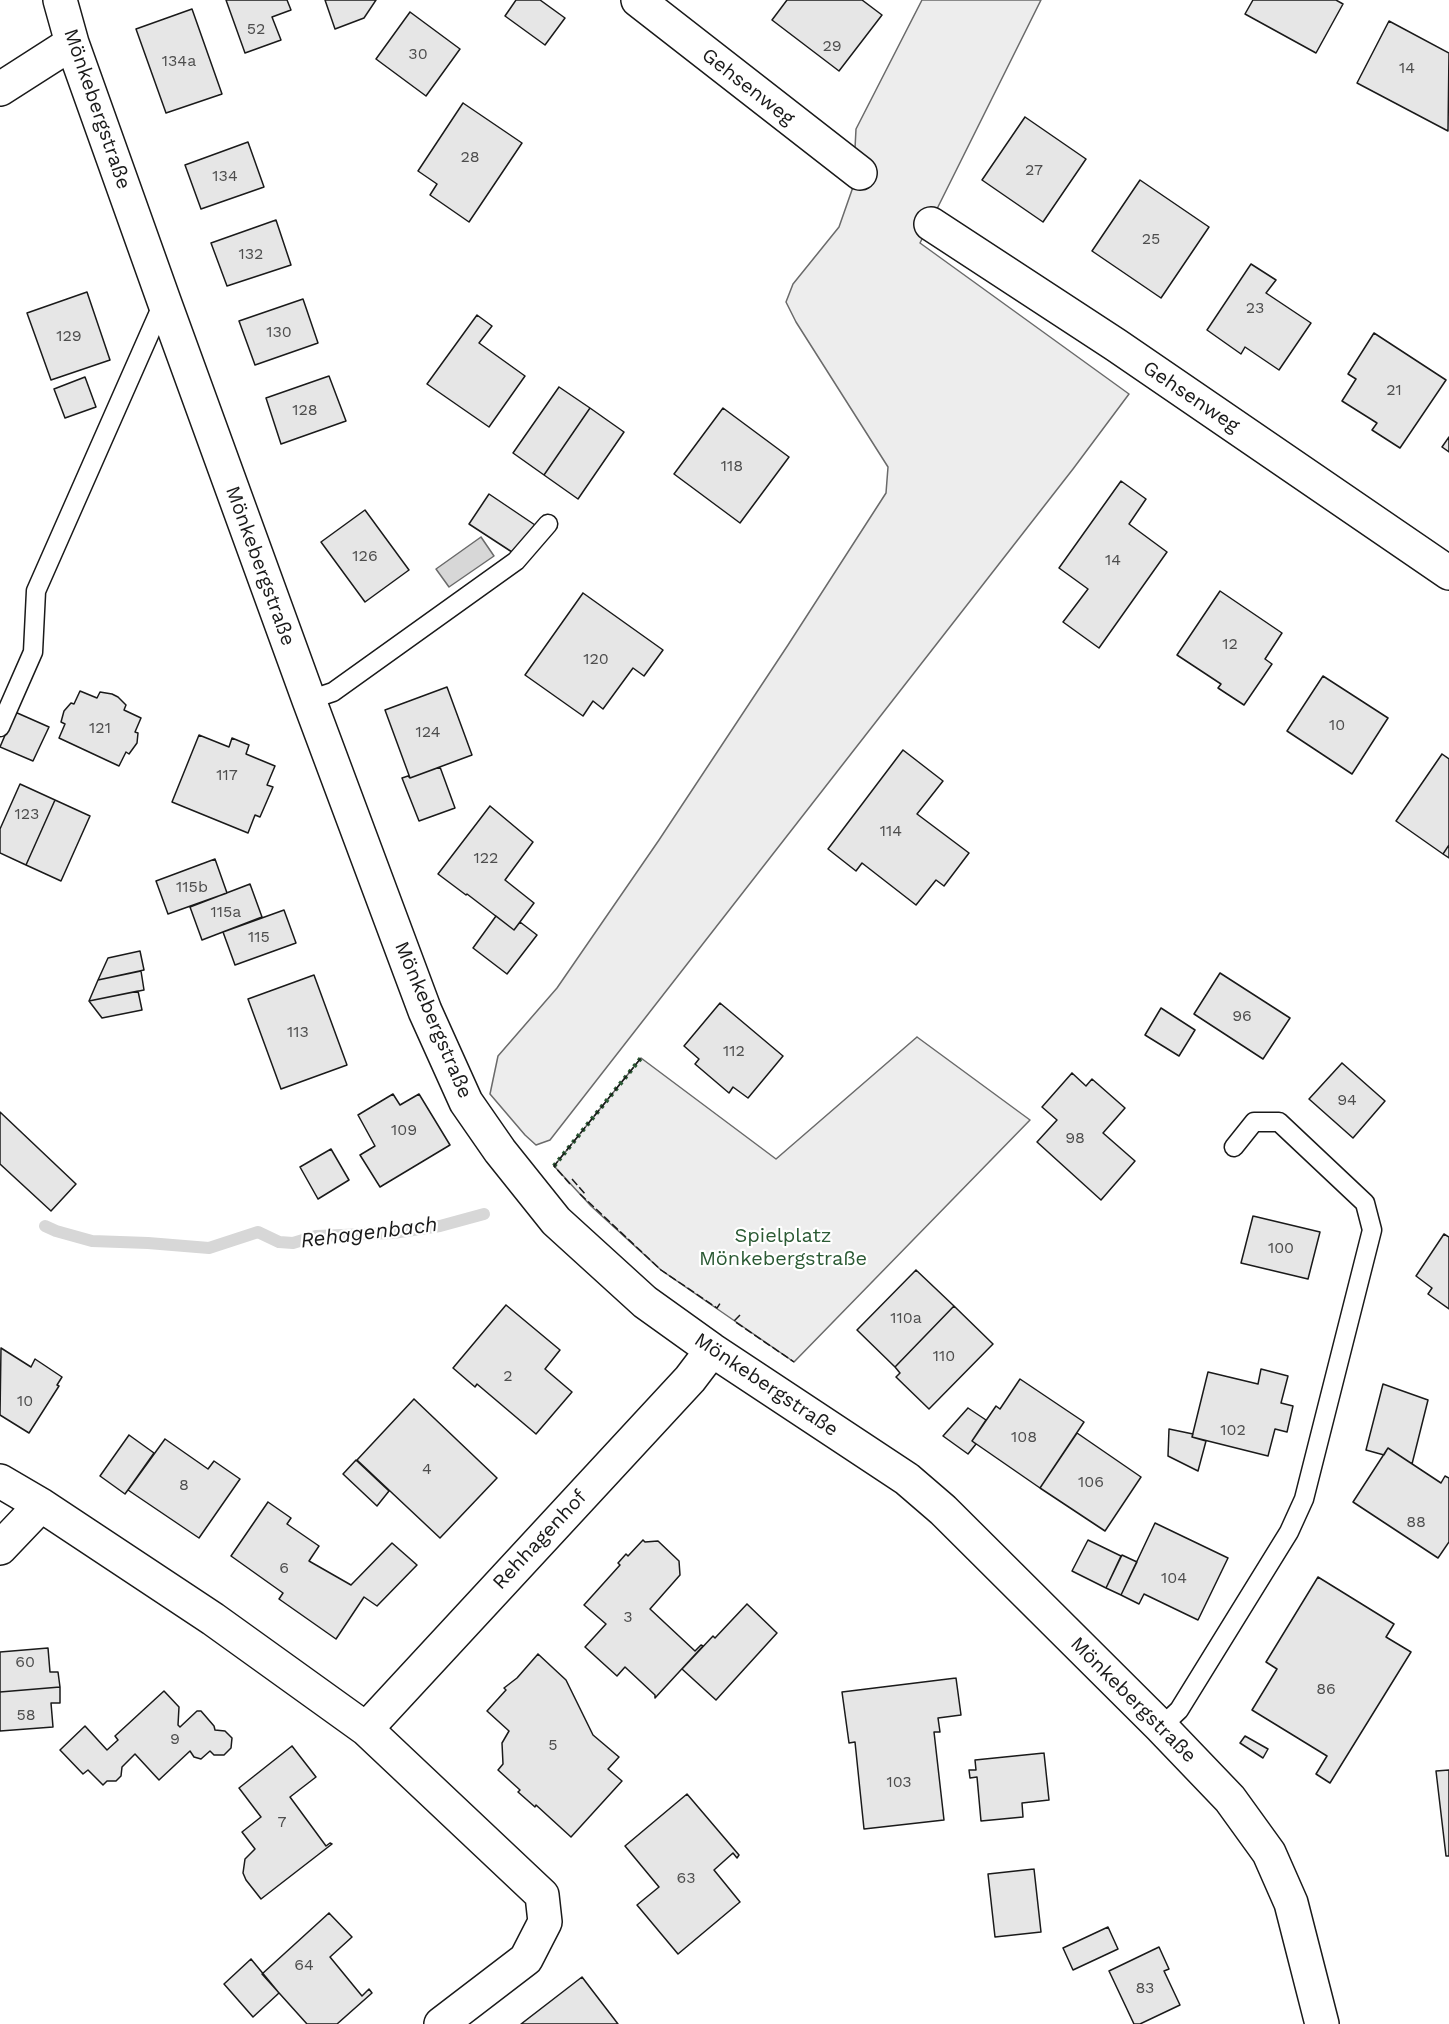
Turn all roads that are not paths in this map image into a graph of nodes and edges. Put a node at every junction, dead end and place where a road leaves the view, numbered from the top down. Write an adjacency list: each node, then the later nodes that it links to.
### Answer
1 (60, 0): 3 (street, Mönkebergstraße)
2 (638, 0): 5 (street, Gehsenweg)
3 (72, 43): 4 (street); 7 (street, Mönkebergstraße)
4 (0, 89)
5 (860, 172)
6 (931, 224): 9 (street, Gehsenweg)
7 (164, 301): 10 (street, Mönkebergstraße); 11 (lane)
8 (548, 524): 10 (lane)
9 (1449, 573)
10 (309, 700): 13 (street, Mönkebergstraße)
11 (0, 727)
12 (1234, 1147): 17 (lane)
13 (712, 1350): 17 (street, Mönkebergstraße); 18 (street, Rehhagenhof)
14 (0, 1481): 15 (street)
15 (41, 1505): 16 (street); 18 (street)
16 (0, 1548)
17 (1161, 1727): 20 (street, Mönkebergstraße)
18 (366, 1729): 19 (street)
19 (441, 2024)
20 (1322, 2024)

